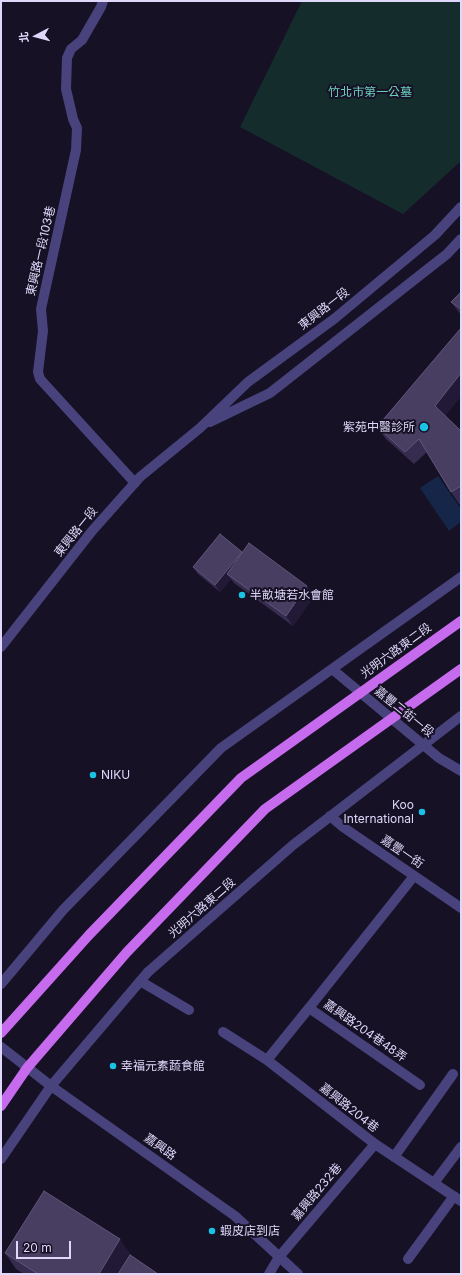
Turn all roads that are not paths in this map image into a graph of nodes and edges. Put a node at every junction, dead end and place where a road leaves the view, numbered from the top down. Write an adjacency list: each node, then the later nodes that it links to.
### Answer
1 (102, 1): 5 (street, 東興路一段103巷)
2 (461, 207): 4 (street, 東興路一段)
3 (461, 239): 4 (street, 東興路一段)
4 (200, 428): 5 (street, 東興路一段)
5 (135, 483): 8 (street, 東興路一段)
6 (461, 576): 9 (street, 光明六路東二段)
7 (461, 621): 11 (main road, 光明六路東二段)
8 (2, 645)
9 (332, 668): 11 (street, 嘉豐二街一段); 20 (street, 光明六路東二段)
10 (461, 669): 13 (main road, 光明六路東二段)
11 (360, 693): 13 (street, 嘉豐二街一段); 24 (main road, 光明六路東二段)
12 (461, 716): 14 (street, 光明六路東二段)
13 (392, 718): 14 (street, 嘉豐二街一段); 27 (main road, 光明六路東二段)
14 (423, 744): 15 (street, 嘉豐二街一段); 16 (street, 光明六路東二段)
15 (461, 771)
16 (330, 816): 17 (street, 嘉豐一街); 19 (street, 光明六路東二段)
17 (414, 876): 18 (street, 嘉豐一街); 21 (street)
18 (461, 908)
19 (140, 981): 22 (street); 29 (street, 光明六路東二段)
20 (1, 984)
21 (309, 1008): 26 (street, 嘉興路204巷48弄); 30 (street, 嘉興路204巷48弄)
22 (189, 1010)
23 (224, 1032): 26 (street, 嘉興路204巷)
24 (1, 1033)
25 (1, 1048): 27 (street, 嘉興路)
26 (267, 1060): 32 (street, 嘉興路204巷)
27 (27, 1068): 29 (street, 嘉興路); 31 (main road, 光明六路東二段)
28 (453, 1074): 34 (street)
29 (51, 1086): 35 (street, 光明六路東二段); 38 (street, 嘉興路)
30 (420, 1086)
31 (1, 1106)
32 (374, 1144): 34 (street, 嘉興路204巷); 38 (street, 嘉興路232巷)
33 (461, 1147): 36 (street)
34 (394, 1157): 36 (street, 嘉興路204巷)
35 (1, 1159)
36 (434, 1183): 37 (street, 嘉興路204巷)
37 (458, 1199): 39 (street)
38 (279, 1257): 40 (street, 嘉興路232巷); 41 (street, 嘉興路)
39 (408, 1259)
40 (269, 1274)
41 (298, 1274)

